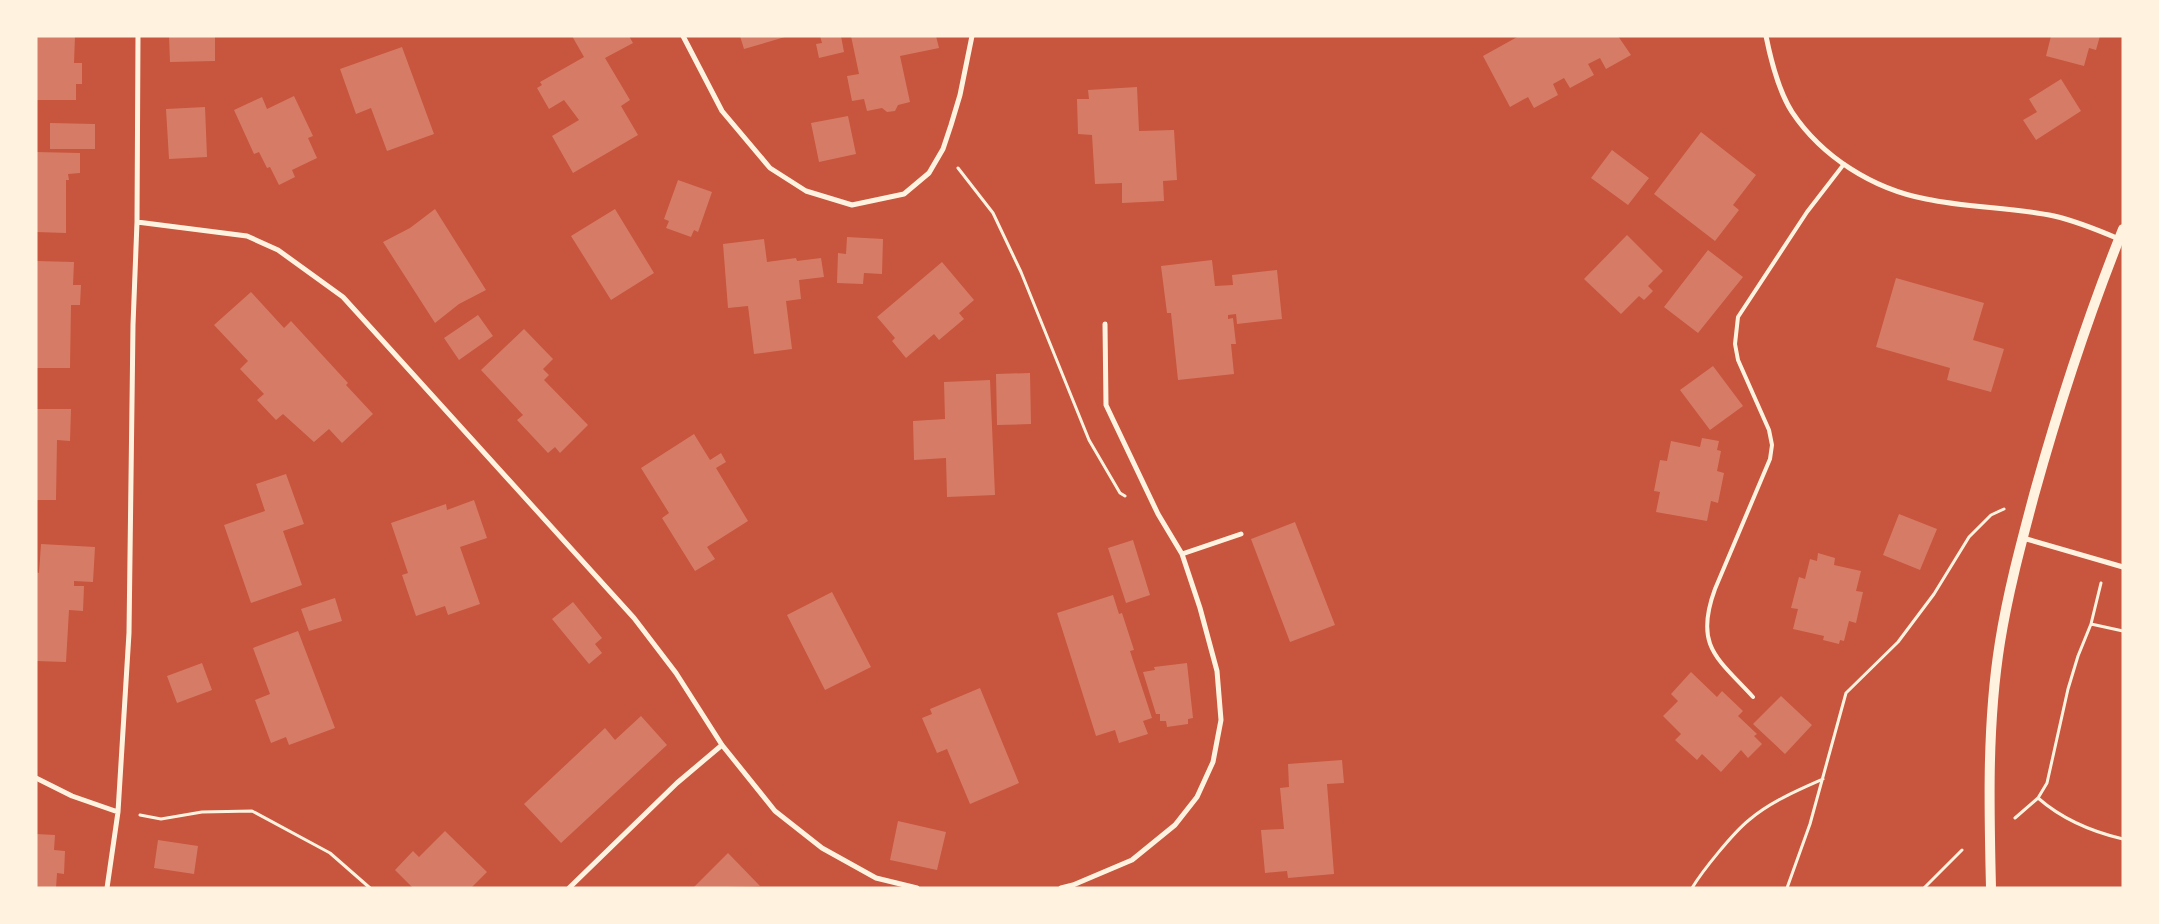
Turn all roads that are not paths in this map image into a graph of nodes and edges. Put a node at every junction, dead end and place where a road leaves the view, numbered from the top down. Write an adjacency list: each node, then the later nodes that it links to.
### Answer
1 (138, 36): 6 (street)
2 (683, 36): 3 (street)
3 (972, 36)
4 (1766, 36): 5 (street)
5 (1844, 164): 7 (street); 13 (lane)
6 (137, 222): 14 (street); 16 (street)
7 (2121, 234): 10 (main road)
8 (1105, 324): 11 (street)
9 (1241, 534): 11 (street)
10 (2022, 538): 12 (street); 21 (main road)
11 (1182, 554): 20 (street)
12 (2123, 567)
13 (1753, 697)
14 (722, 744): 18 (street); 19 (street)
15 (36, 778): 16 (street)
16 (118, 812): 17 (street)
17 (107, 888)
18 (569, 888)
19 (917, 888)
20 (1062, 888)
21 (1991, 888)

